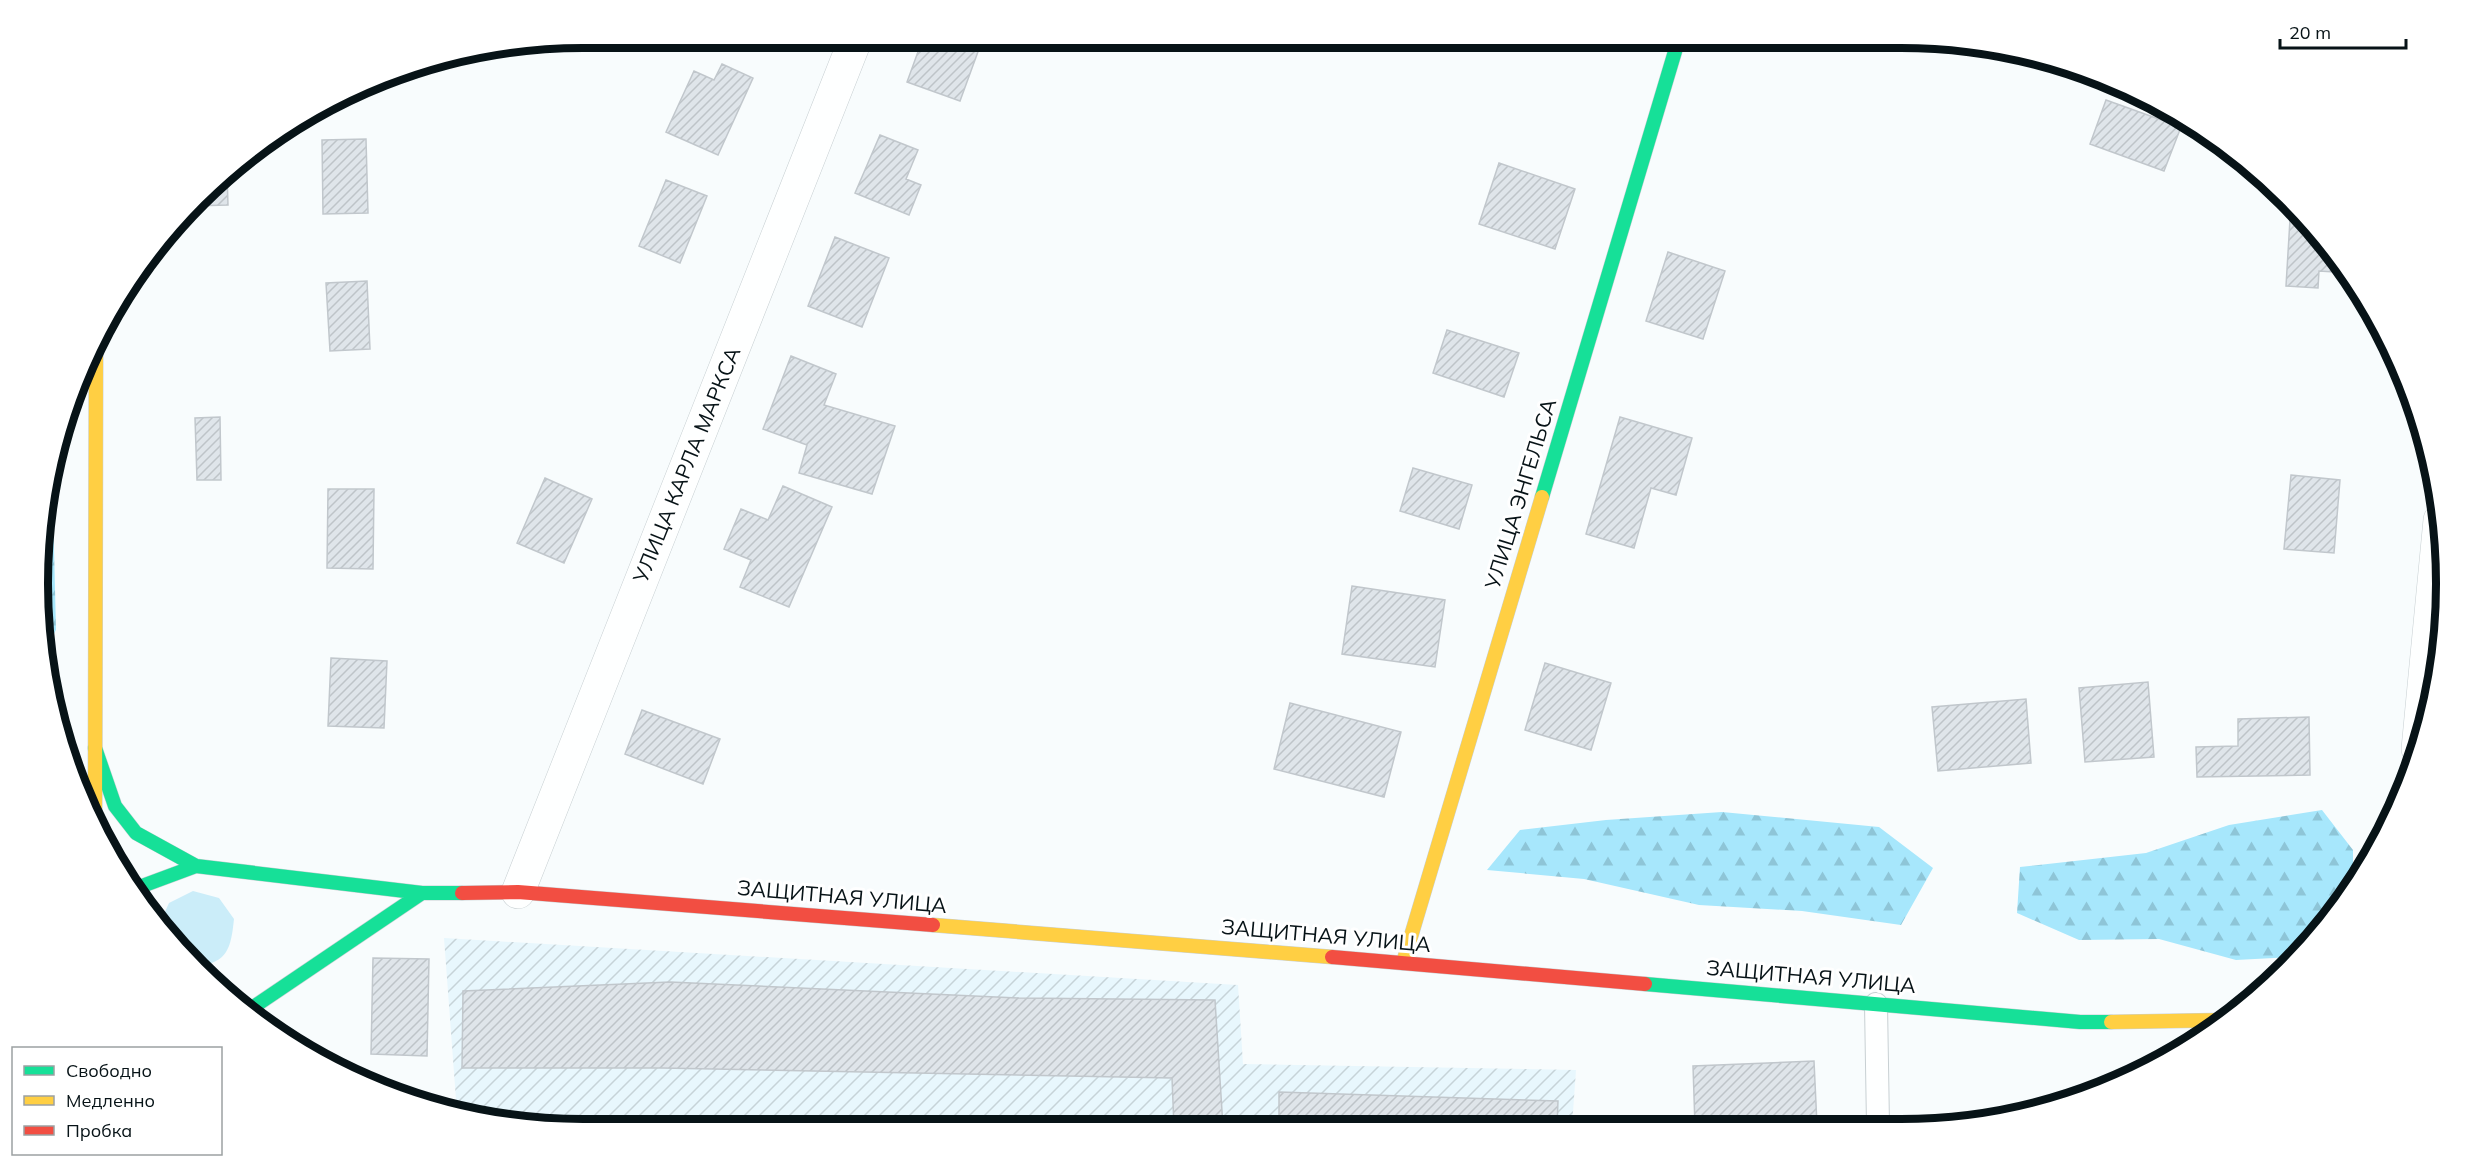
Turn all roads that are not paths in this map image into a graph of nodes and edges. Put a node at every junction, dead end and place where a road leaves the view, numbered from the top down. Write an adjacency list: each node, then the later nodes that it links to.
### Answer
1 (852, 48): 10 (street, УЛИЦА КАРЛА МАРКСА)
2 (1676, 48): 12 (street, УЛИЦА ЭНГЕЛЬСА)
3 (96, 363): 6 (street)
4 (2436, 567): 5 (street)
5 (2422, 703)
6 (95, 748): 7 (street); 8 (street)
7 (95, 802)
8 (196, 866): 9 (street); 11 (street, ЗАЩИТНАЯ УЛИЦА)
9 (142, 886)
10 (518, 892): 11 (street, ЗАЩИТНАЯ УЛИЦА); 12 (street, ЗАЩИТНАЯ УЛИЦА)
11 (422, 893): 13 (street)
12 (1403, 963): 15 (street, ЗАЩИТНАЯ УЛИЦА)
13 (296, 978): 14 (street); 16 (street)
14 (261, 987)
15 (1876, 1004): 17 (street, ЗАЩИТНАЯ УЛИЦА); 18 (lane)
16 (255, 1006)
17 (2210, 1020)
18 (1878, 1119)

